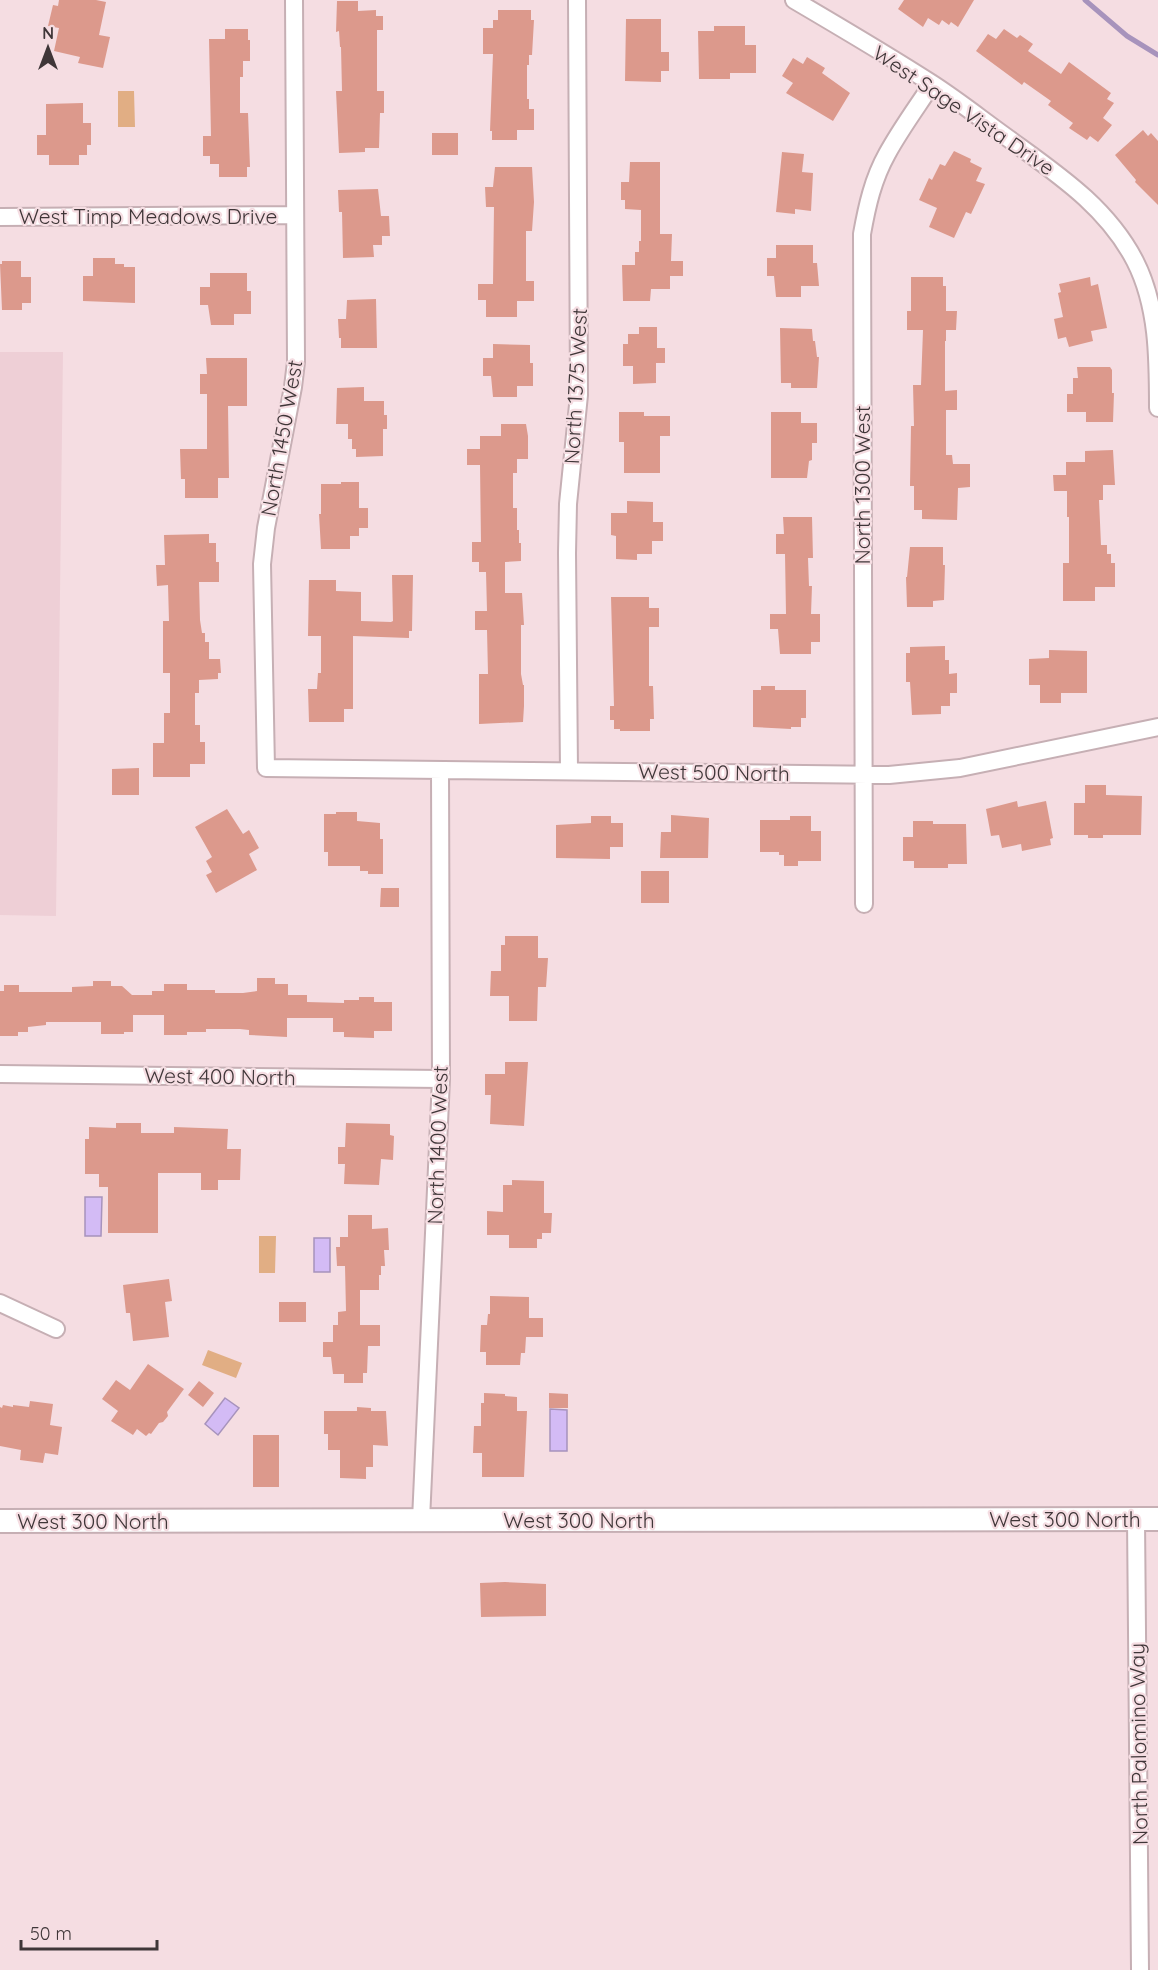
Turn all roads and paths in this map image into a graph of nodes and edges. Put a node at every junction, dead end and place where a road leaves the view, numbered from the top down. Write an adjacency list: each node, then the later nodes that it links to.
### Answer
1 (294, 0): 5 (street, North 1450 West)
2 (578, 0): 11 (street, North 1375 West)
3 (794, 0): 4 (street, West Sage Vista Drive)
4 (933, 84): 7 (street, West Sage Vista Drive); 12 (street, North 1300 West)
5 (295, 215): 6 (street, West Timp Meadows Drive); 9 (street, North 1450 West)
6 (0, 217)
7 (1158, 408)
8 (1158, 727): 12 (street, West 500 North)
9 (266, 768): 10 (street, West 500 North)
10 (440, 770): 11 (street, West 500 North); 15 (street, North 1400 West)
11 (569, 771): 12 (street, West 500 North)
12 (863, 774): 13 (street, North 1300 West)
13 (864, 904)
14 (0, 1074): 15 (street, West 400 North)
15 (441, 1079): 19 (street, North 1400 West)
16 (0, 1303): 17 (street)
17 (56, 1329)
18 (1147, 1519): 19 (street, West 300 North); 21 (street, North Palomino Way)
19 (420, 1520): 20 (street, West 300 North)
20 (0, 1521)
21 (1140, 1970)

